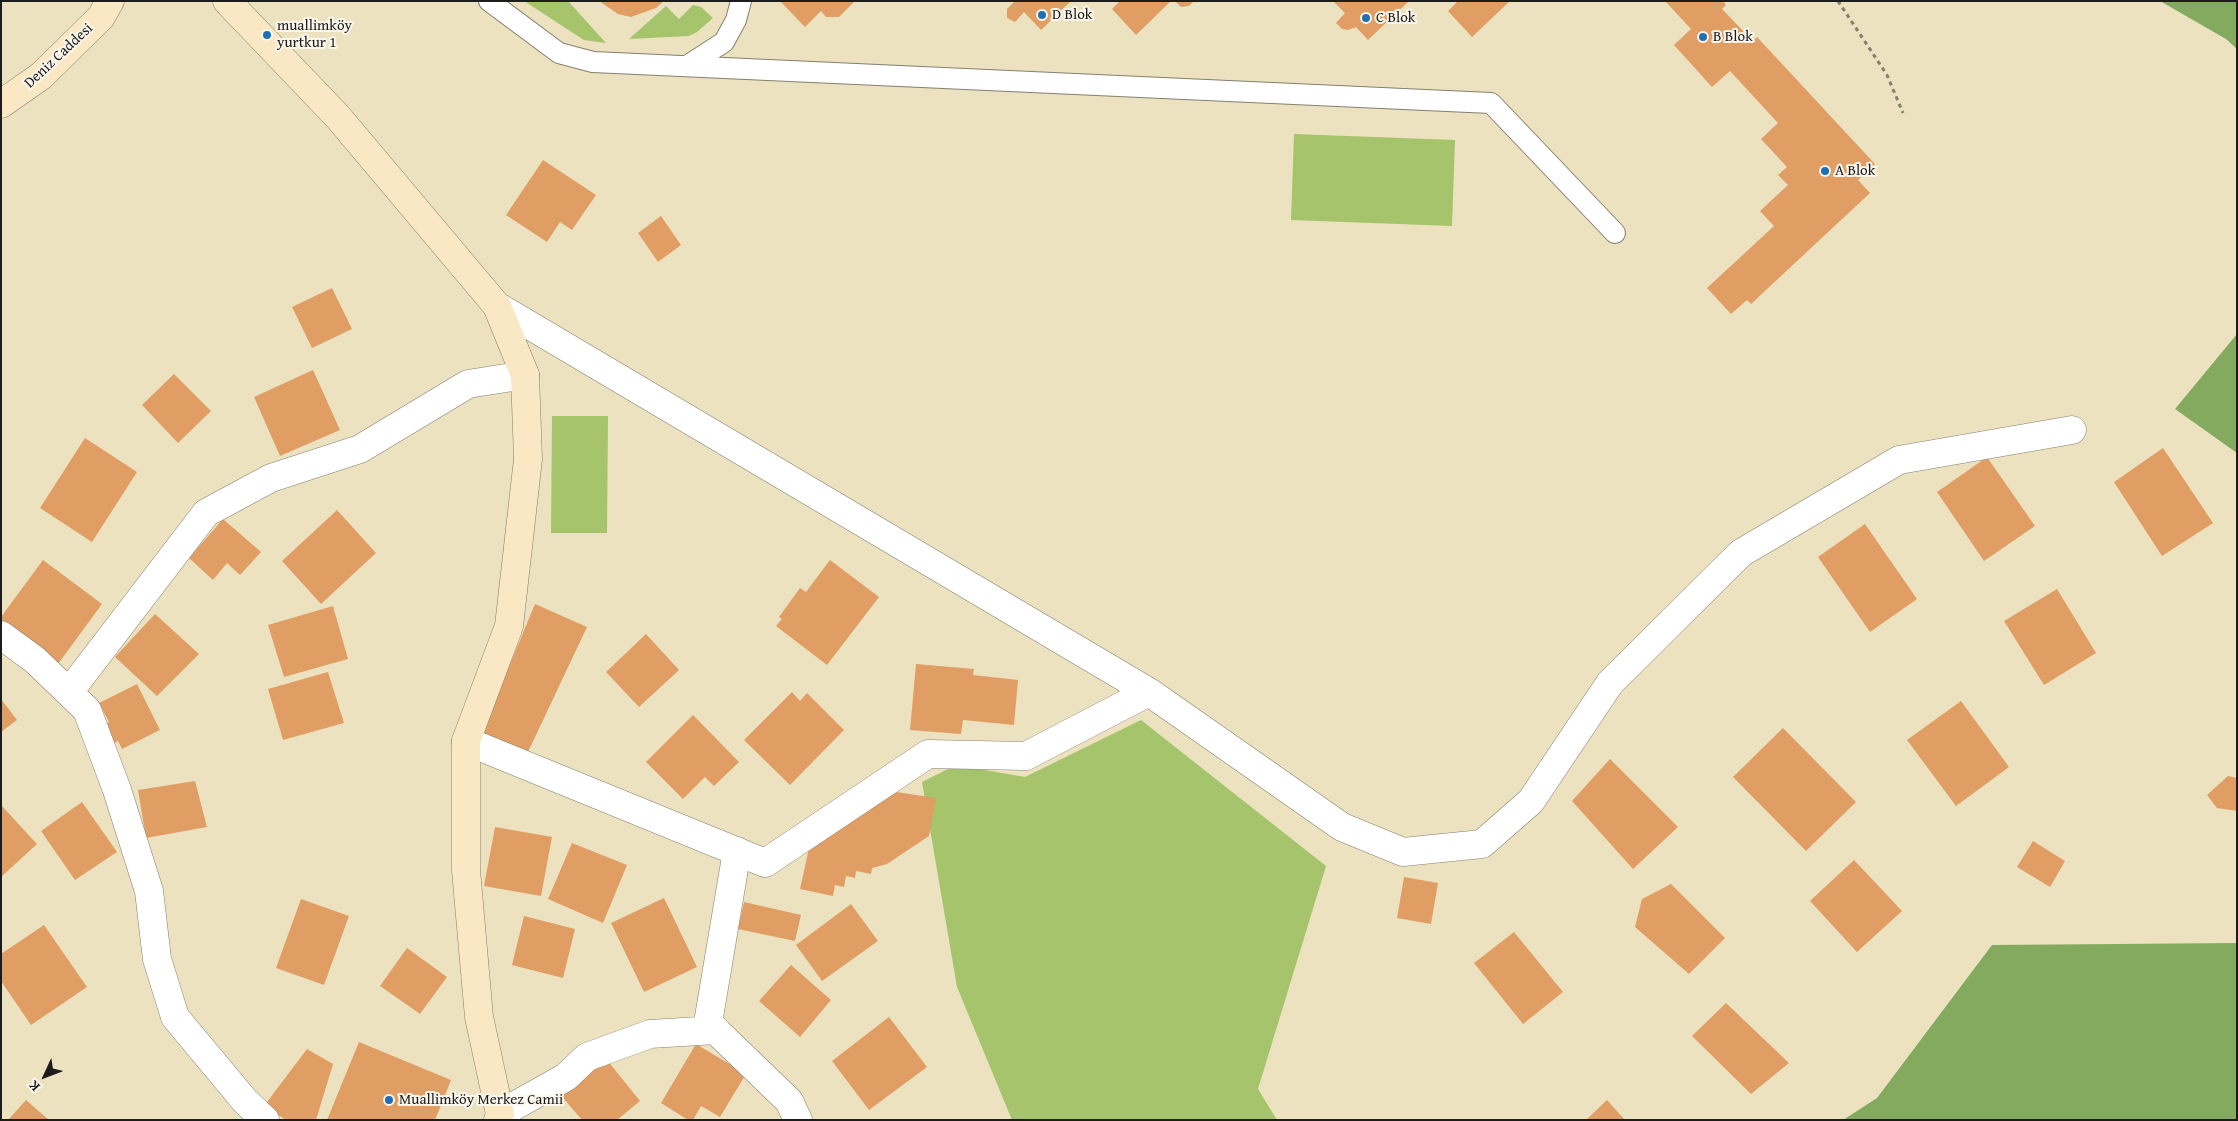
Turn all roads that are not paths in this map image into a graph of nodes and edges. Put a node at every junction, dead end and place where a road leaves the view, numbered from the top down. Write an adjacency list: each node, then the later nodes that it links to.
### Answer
1 (110, 1): 6 (street, Deniz Caddesi)
2 (227, 1): 8 (street)
3 (489, 1): 5 (lane)
4 (741, 1): 5 (lane)
5 (687, 66): 7 (lane)
6 (5, 99)
7 (1615, 233)
8 (497, 306): 9 (street); 13 (street)
9 (525, 375): 12 (street); 14 (street)
10 (2072, 430): 13 (street)
11 (1, 635): 12 (street)
12 (69, 692): 18 (street)
13 (1149, 692): 15 (street)
14 (466, 741): 15 (street); 17 (street)
15 (737, 852): 16 (street)
16 (716, 1030): 17 (street); 19 (street)
17 (499, 1117)
18 (265, 1120)
19 (798, 1120)

